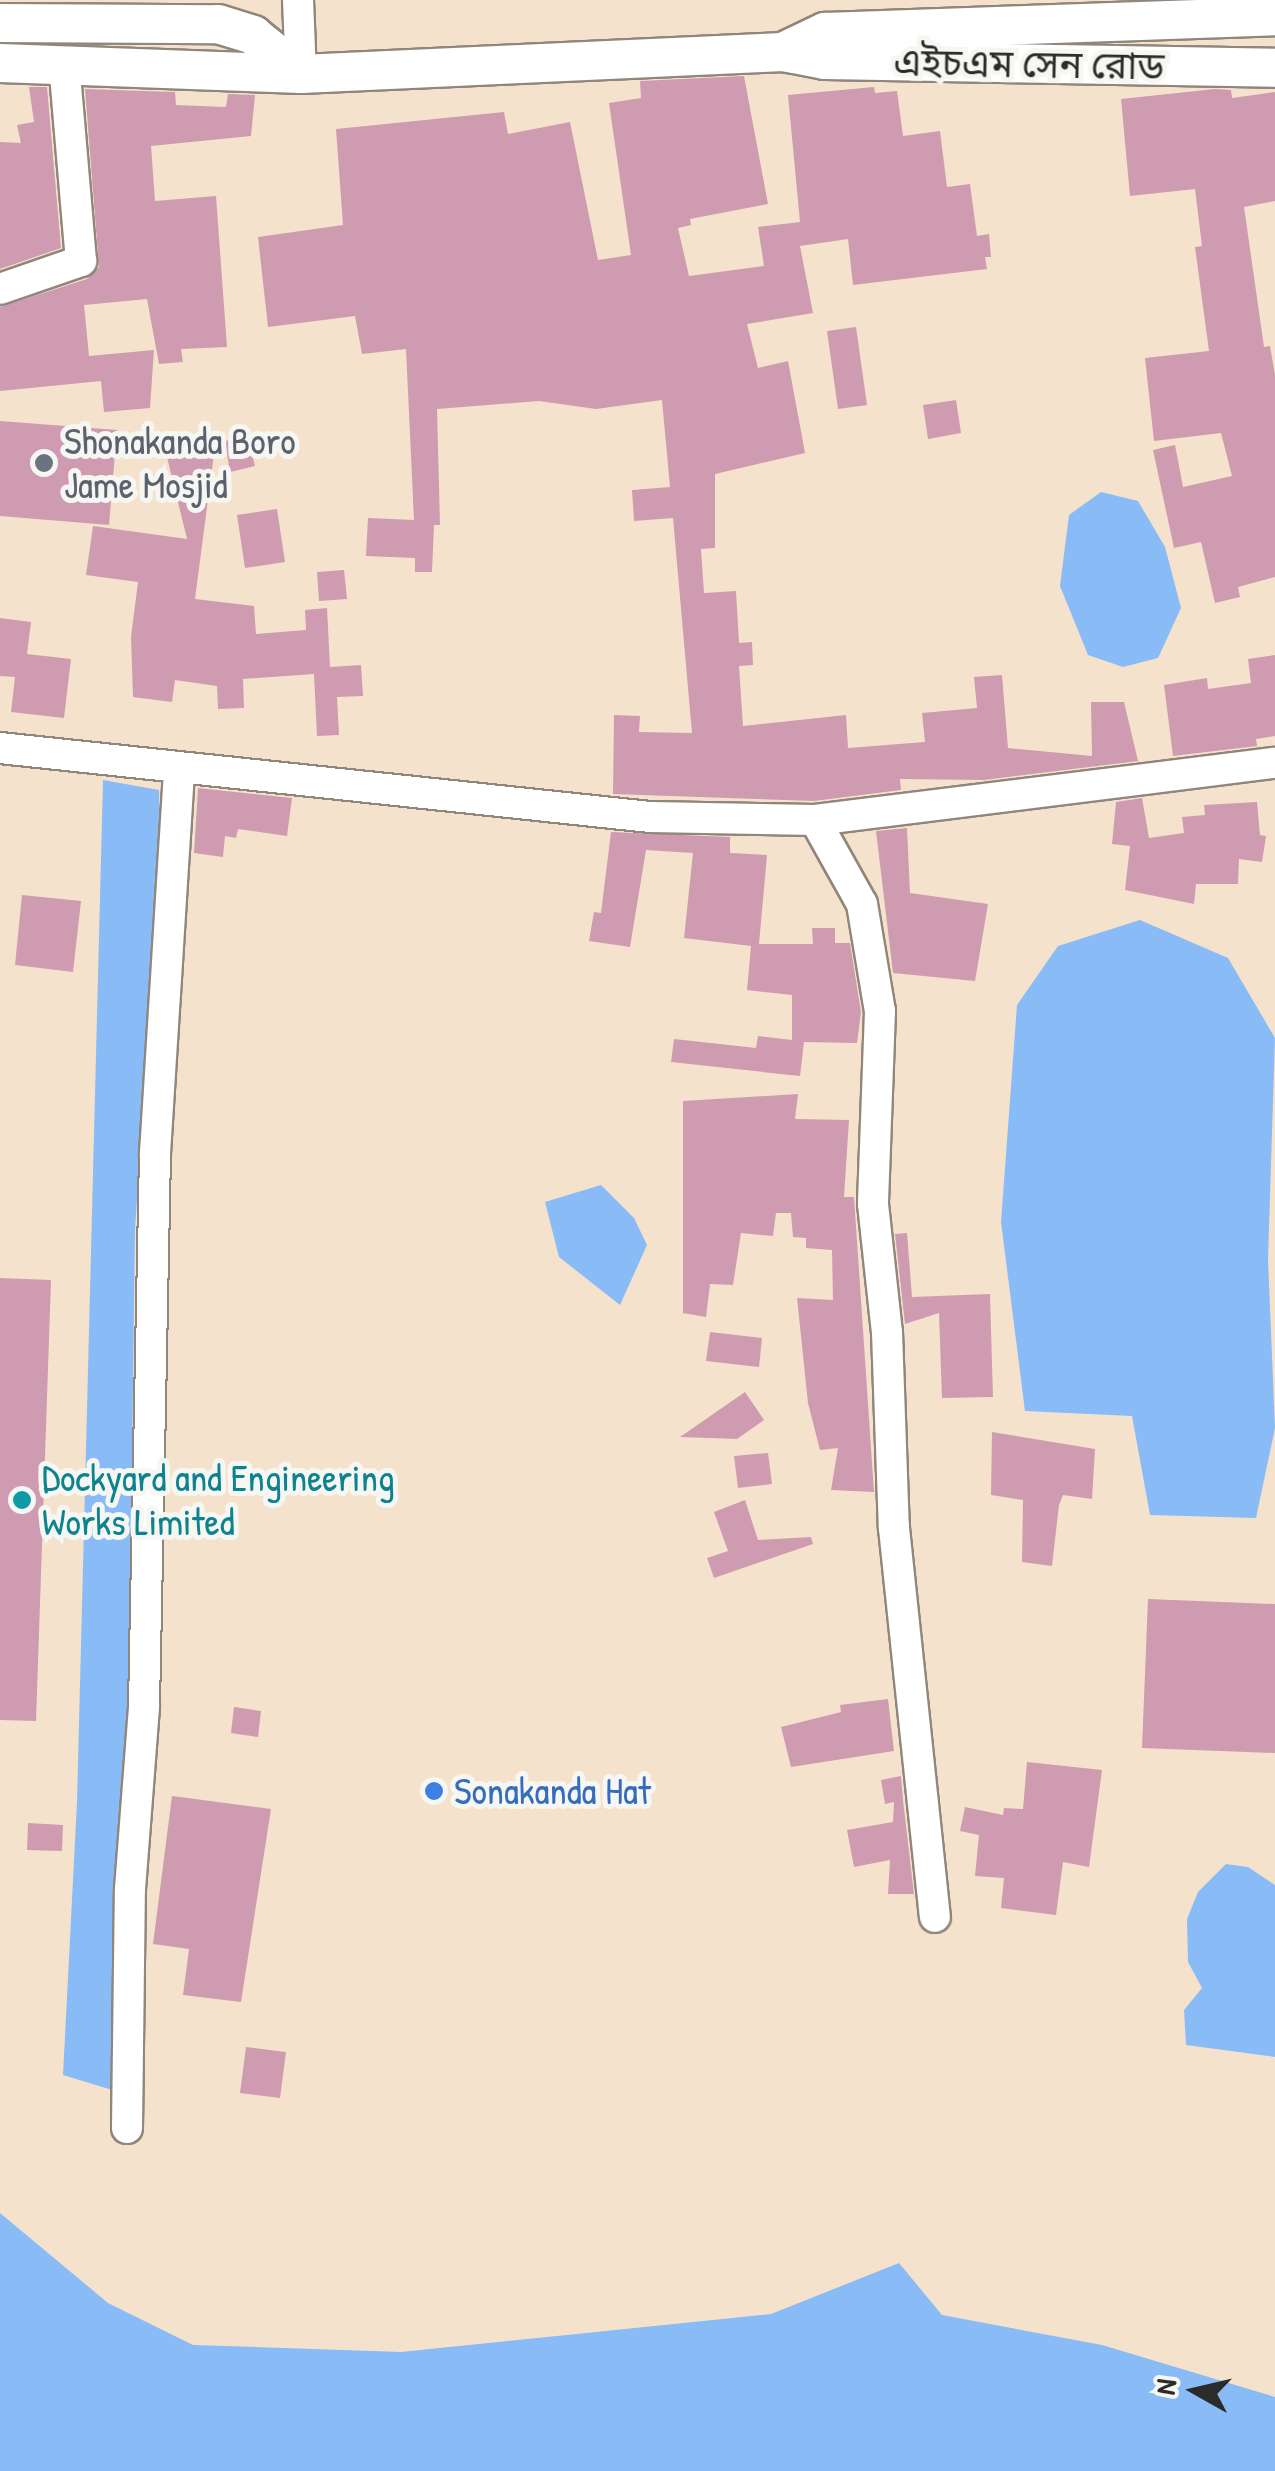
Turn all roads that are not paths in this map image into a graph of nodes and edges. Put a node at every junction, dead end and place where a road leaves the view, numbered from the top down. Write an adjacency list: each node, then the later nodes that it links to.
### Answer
1 (298, 0): 8 (street)
2 (1249, 11): 4 (main road, এইচএম সেন রোড)
3 (0, 23): 8 (main road)
4 (783, 52): 7 (main road, এইচএম সেন রোড); 8 (main road, এইচএম সেন রোড)
5 (0, 63): 6 (main road, এইচএম সেন রোড)
6 (64, 64): 8 (main road, এইচএম সেন রোড); 9 (street)
7 (1275, 68)
8 (301, 74)
9 (0, 289)
10 (0, 748): 12 (street)
11 (1275, 764): 13 (street)
12 (179, 770): 13 (street); 15 (street)
13 (815, 820): 14 (street)
14 (935, 1917)
15 (127, 2128)

